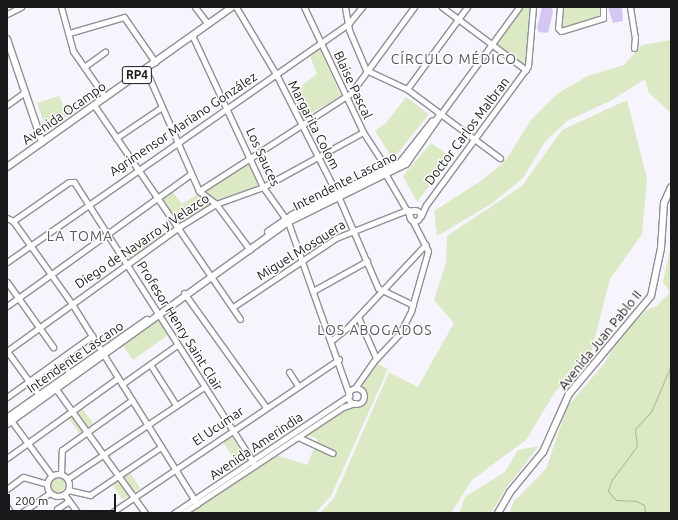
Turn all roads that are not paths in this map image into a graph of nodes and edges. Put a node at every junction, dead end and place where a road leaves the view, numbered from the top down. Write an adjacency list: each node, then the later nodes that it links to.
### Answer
1 (21, 7): 17 (street)
2 (60, 7): 21 (street)
3 (195, 7): 20 (street)
4 (232, 7): 20 (main road, Avenida Ocampo / RP4)
5 (236, 7): 34 (street, Margarita Colom)
6 (304, 7): 24 (street, Blaise Pascal)
7 (345, 7): 19 (street)
8 (362, 7): 19 (street, Agrimensor Mariano González)
9 (414, 7): 32 (street)
10 (442, 7): 18 (street)
11 (467, 7): 18 (street)
12 (519, 7): 25 (street)
13 (533, 7): 33 (street)
14 (560, 7): 15 (street)
15 (603, 7)
16 (630, 7): 26 (street)
17 (7, 14)
18 (458, 19): 25 (street); 35 (street)
19 (349, 23): 24 (street, Agrimensor Mariano González); 32 (street)
20 (208, 24): 22 (main road, Avenida Ocampo / RP4)
21 (69, 33): 29 (street); 30 (street)
22 (192, 35): 29 (main road, Avenida Ocampo / RP4); 42 (street, Los Sauces)
23 (7, 40): 28 (main road)
24 (321, 42): 34 (street, Agrimensor Mariano González); 37 (street, Blaise Pascal)
25 (492, 44): 33 (street); 43 (street)
26 (634, 48)
27 (105, 52): 30 (street)
28 (10, 56): 36 (main road)
29 (155, 62): 31 (main road, Avenida Ocampo / RP4)
30 (84, 67): 38 (street)
31 (145, 68): 38 (main road, Avenida Ocampo / RP4); 41 (street)
32 (366, 70): 35 (street); 37 (street)
33 (526, 70): 47 (street, Doctor Carlos Malbran)
34 (276, 74): 42 (street, Agrimensor Mariano González); 44 (street, Margarita Colom)
35 (407, 89): 43 (street)
36 (25, 92): 39 (street); 49 (main road)
37 (347, 96): 44 (street); 45 (street, Blaise Pascal)
38 (105, 97): 40 (main road, Avenida Ocampo / RP4)
39 (7, 104)
40 (94, 105): 46 (street); 49 (main road, Avenida Ocampo / RP4)
41 (162, 107): 46 (street); 48 (street)
42 (227, 108): 48 (street, Agrimensor Mariano González); 50 (street, Los Sauces)
43 (440, 115): 47 (street); 55 (main road, Intendente Lascano)
44 (301, 125): 50 (street); 51 (street, Margarita Colom)
45 (363, 132): 51 (street, Diego de Navarro y Velazco); 55 (street, Blaise Pascal)
46 (116, 138): 54 (street)
47 (474, 139): 52 (street); 65 (street, Doctor Carlos Malbran)
48 (177, 141): 54 (street, Agrimensor Mariano González); 56 (street)
49 (42, 142): 53 (main road, Avenida Ocampo / RP4)
50 (251, 157): 57 (street, Los Sauces); 59 (street)
51 (318, 157): 57 (street, Diego de Navarro y Velazco); 60 (street, Margarita Colom)
52 (500, 158)
53 (7, 167)
54 (137, 168): 61 (street); 62 (street, Agrimensor Mariano González)
55 (386, 172): 60 (main road, Intendente Lascano); 64 (street, Blaise Pascal)
56 (191, 174): 59 (street); 61 (street)
57 (263, 187): 63 (street, Diego de Navarro y Velazco); 69 (street, Los Sauces)
58 (671, 187): 158 (main road, Avenida Juan Pablo II)
59 (199, 191): 63 (street)
60 (338, 196): 69 (main road, Intendente Lascano); 71 (street, Margarita Colom)
61 (158, 198): 70 (street); 73 (street)
62 (88, 204): 68 (street, Profesor Henry Saint Clair); 73 (street, Profesor Henry Saint Clair); 75 (street, Agrimensor Mariano González)
63 (216, 204): 70 (street, Diego de Navarro y Velazco); 76 (street)
64 (407, 210): 65 (street); 67 (street); 71 (street, Miguel Mosquera)
65 (418, 214): 67 (street); 67 (street); 72 (street)
66 (7, 218): 68 (street)
67 (411, 218): 72 (street)
68 (13, 221): 75 (street)
69 (287, 221): 76 (main road, Intendente Lascano); 77 (street, Los Sauces)
70 (178, 227): 80 (street, Diego de Navarro y Velazco); 82 (street)
71 (353, 230): 77 (street, Miguel Mosquera); 78 (street, Margarita Colom)
72 (419, 231): 74 (street)
73 (108, 233): 80 (street, Profesor Henry Saint Clair); 81 (street)
74 (426, 244): 84 (street); 90 (street, Avenida Amerindia)
75 (30, 245): 79 (street, Agrimensor Mariano González); 81 (street)
76 (249, 248): 82 (main road, Intendente Lascano)
77 (301, 259): 85 (street, Los Sauces); 91 (street, Miguel Mosquera)
78 (367, 261): 84 (street, Margarita Colom); 85 (street)
79 (7, 262)
80 (128, 263): 88 (street, Diego de Navarro y Velazco); 92 (street, Profesor Henry Saint Clair)
81 (51, 275): 87 (street); 88 (street)
82 (211, 276): 86 (main road, Intendente Lascano); 91 (street)
83 (7, 282): 87 (street)
84 (383, 290): 90 (street, Margarita Colom); 93 (street)
85 (313, 291): 97 (street, Los Sauces)
86 (185, 295): 92 (main road, Intendente Lascano); 124 (street)
87 (19, 298): 89 (street); 95 (street)
88 (72, 304): 95 (street, Diego de Navarro y Velazco); 96 (street)
89 (7, 306)
90 (413, 306): 102 (street, Avenida Amerindia)
91 (233, 307): 94 (street)
92 (160, 314): 98 (street, Profesor Henry Saint Clair); 101 (main road, Intendente Lascano)
93 (358, 317): 97 (street); 102 (street)
94 (240, 319)
95 (40, 328): 99 (street); 100 (street, Diego de Navarro y Velazco)
96 (92, 336): 101 (street); 103 (street)
97 (332, 340): 104 (street, Los Sauces)
98 (178, 344): 105 (street); 114 (street, Profesor Henry Saint Clair)
99 (53, 347)
100 (7, 351): 111 (street)
101 (102, 353): 107 (main road, Intendente Lascano); 108 (street); 116 (main road, Intendente Lascano)
102 (376, 358): 109 (street, Avenida Amerindia)
103 (60, 359): 107 (street); 111 (street)
104 (338, 359): 110 (street, Los Sauces); 113 (street, El Ucumar)
105 (150, 364): 112 (street); 123 (street)
106 (289, 372): 113 (street)
107 (70, 374): 118 (main road, Intendente Lascano)
108 (118, 378): 112 (street); 125 (street)
109 (360, 378): 115 (street, Avenida Amerindia); 117 (street)
110 (345, 379): 115 (street, Los Sauces); 119 (street, Los Sauces)
111 (29, 381): 118 (street); 120 (street)
112 (122, 384): 121 (street)
113 (298, 386): 124 (street, El Ucumar)
114 (204, 387): 123 (street); 128 (street, Profesor Henry Saint Clair)
115 (355, 388): 117 (street); 119 (street, Avenida Amerindia)
116 (56, 389): 125 (street); 126 (main road, Intendente Lascano)
117 (362, 391): 122 (street)
118 (39, 395): 126 (main road, Intendente Lascano)
119 (349, 395): 122 (street); 136 (street, Avenida Amerindia)
120 (7, 397)
121 (132, 400): 127 (street); 129 (street)
122 (355, 403): 130 (street)
123 (176, 405): 127 (street)
124 (266, 408): 128 (street, El Ucumar)
125 (72, 411): 129 (street); 131 (street)
126 (8, 420): 131 (street)
127 (147, 424): 132 (street); 134 (street)
128 (233, 430): 136 (street, Profesor Henry Saint Clair); 137 (street, El Ucumar)
129 (86, 431): 134 (street); 138 (street)
130 (298, 437): 133 (street); 136 (street)
131 (28, 443): 135 (street); 139 (street)
132 (161, 447): 137 (street); 140 (street)
133 (333, 453)
134 (103, 454): 140 (street); 141 (street)
135 (7, 458)
136 (254, 463): 148 (street, Avenida Amerindia)
137 (175, 468): 146 (street, El Ucumar); 148 (street)
138 (61, 474): 139 (street); 141 (street)
139 (52, 476): 142 (street)
140 (118, 476): 144 (street); 146 (street)
141 (67, 479): 144 (street)
142 (47, 484): 143 (street); 145 (street)
143 (7, 489)
144 (66, 492): 145 (street); 147 (street)
145 (50, 493): 151 (street)
146 (134, 497): 154 (street, El Ucumar); 155 (street)
147 (69, 501): 152 (street); 153 (street)
148 (196, 502): 156 (street, Avenida Amerindia); 157 (street)
149 (7, 507): 150 (street)
150 (11, 513)
151 (21, 513)
152 (58, 513)
153 (78, 513)
154 (112, 513)
155 (145, 513)
156 (174, 513)
157 (183, 513)
158 (498, 513)

